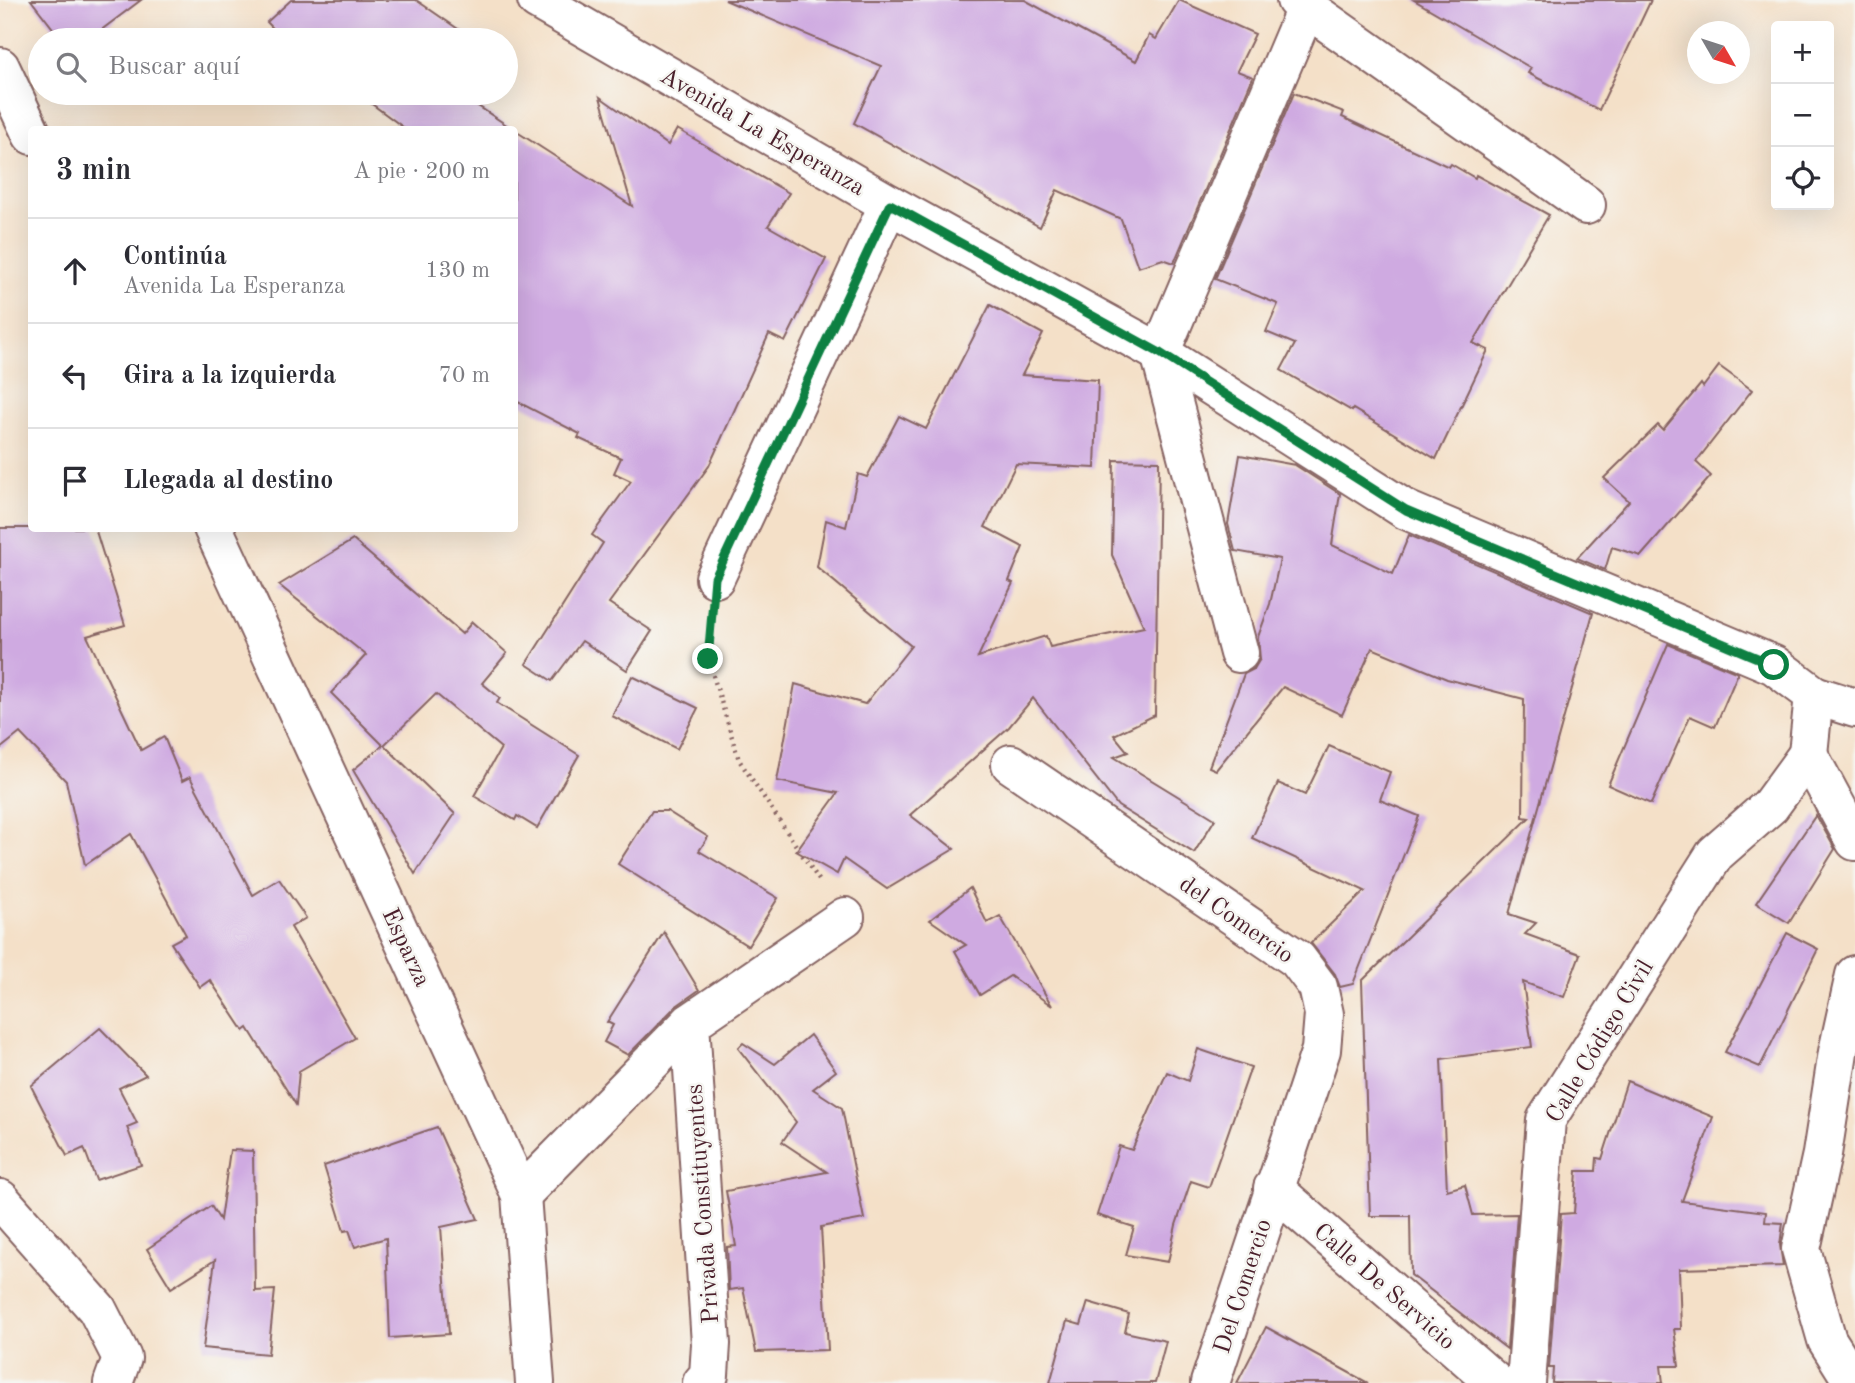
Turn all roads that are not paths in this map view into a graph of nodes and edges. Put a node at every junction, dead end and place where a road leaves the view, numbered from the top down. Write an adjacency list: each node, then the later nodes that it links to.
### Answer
1 (537, 0): 5 (street, Avenida La Esperanza)
2 (1301, 3): 6 (street); 7 (street)
3 (0, 67): 4 (street)
4 (28, 126)
5 (890, 204): 7 (street, Avenida La Esperanza); 9 (street)
6 (1586, 205)
7 (1160, 353): 10 (street); 11 (street, Avenida La Esperanza)
8 (215, 532): 20 (street, Esparza)
9 (715, 578)
10 (1240, 653)
11 (1814, 695): 12 (street, Avenida La Esperanza); 13 (street)
12 (1855, 708)
13 (1808, 754): 15 (street); 27 (street, Calle Código Civil)
14 (1011, 764): 19 (street, del Comercio)
15 (1855, 841)
16 (845, 917): 18 (street)
17 (1855, 975): 28 (street)
18 (690, 1023): 20 (street); 24 (street, Privada Constituyentes)
19 (1273, 1188): 25 (street, Del Comercio); 26 (street, Calle De Servicio)
20 (521, 1195): 23 (street, Esparza)
21 (0, 1199): 22 (street)
22 (113, 1383)
23 (535, 1383)
24 (702, 1383)
25 (1210, 1383)
26 (1496, 1383)
27 (1526, 1383)
28 (1854, 1383)

